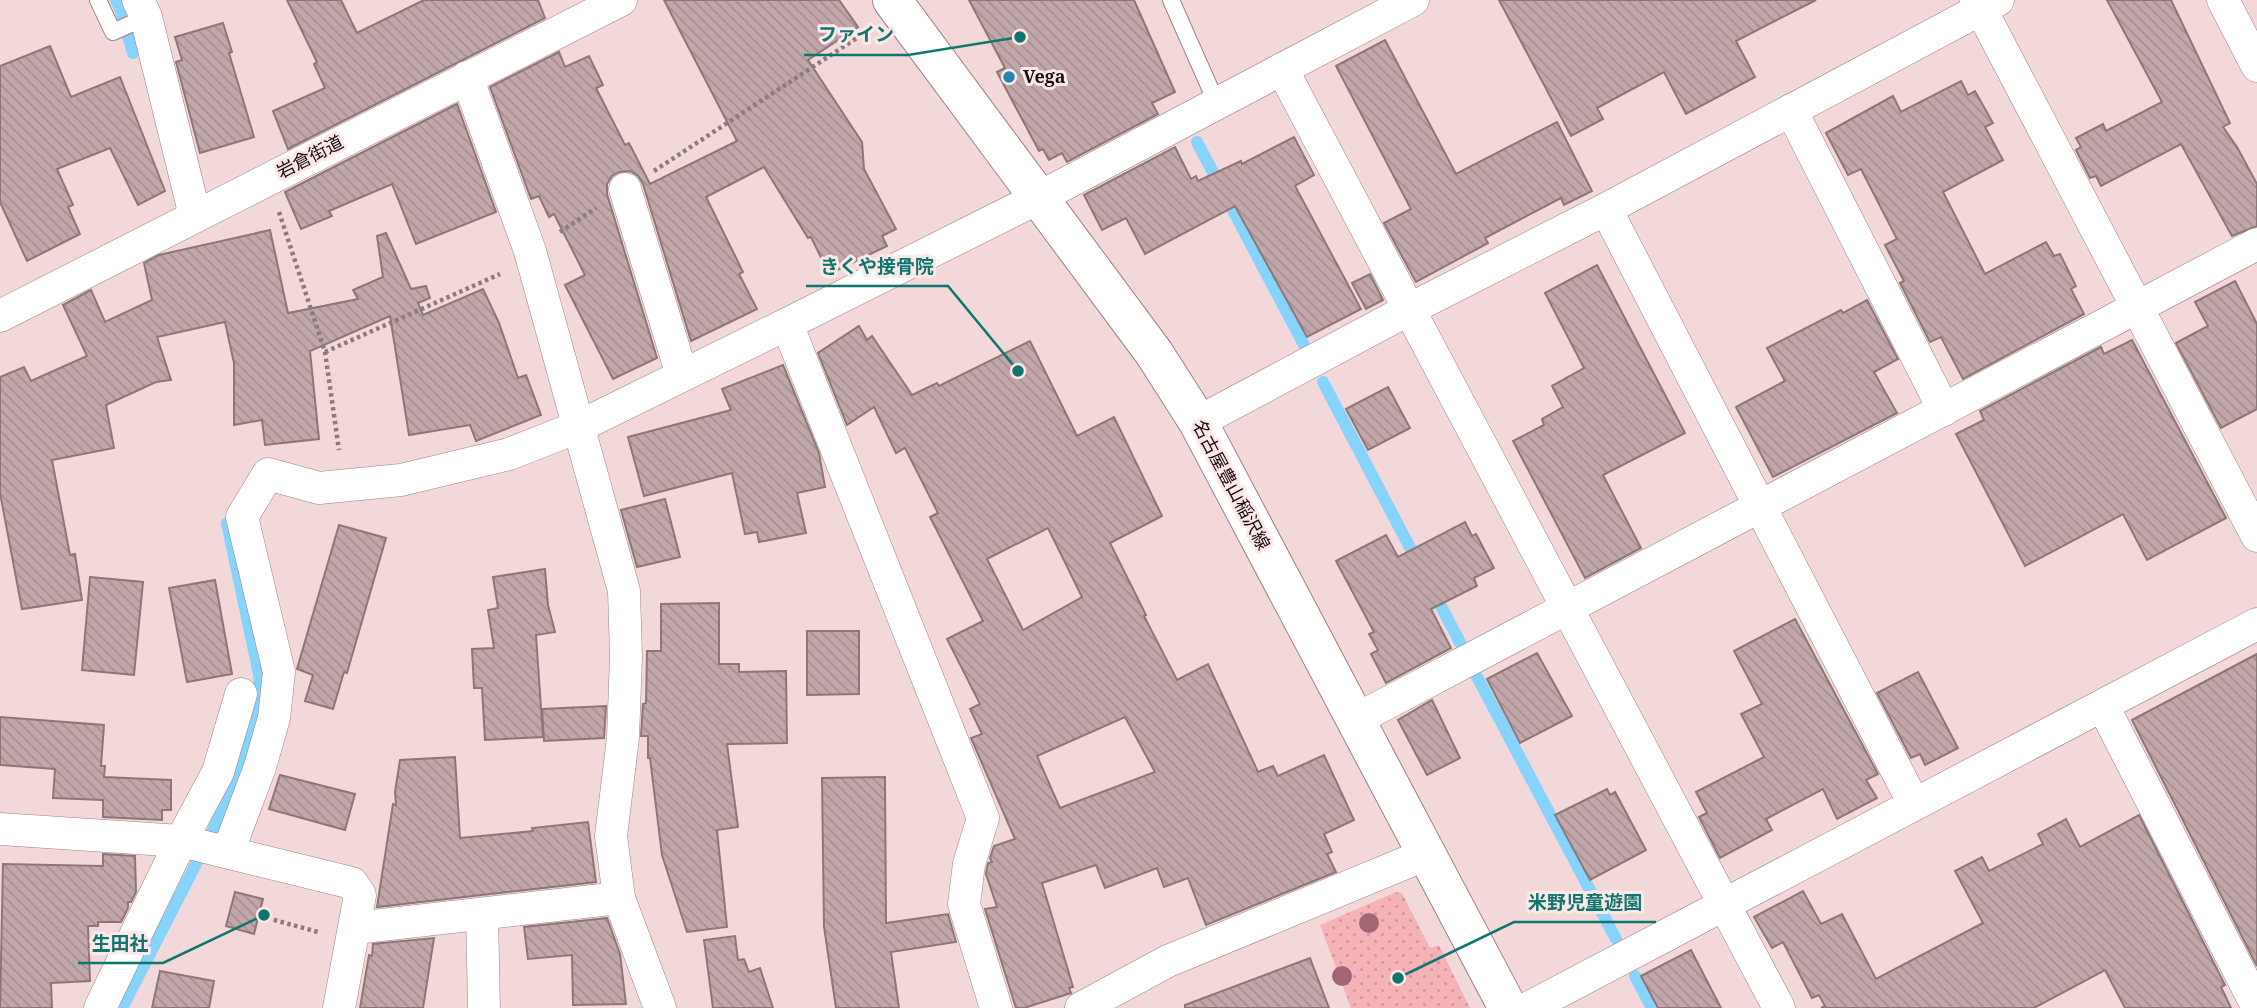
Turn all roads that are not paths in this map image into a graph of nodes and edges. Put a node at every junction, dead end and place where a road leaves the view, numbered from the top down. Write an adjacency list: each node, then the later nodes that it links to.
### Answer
1 (98, 0): 9 (lane)
2 (621, 0): 12 (street, 岩倉街道)
3 (1171, 0): 13 (lane)
4 (1413, 0): 8 (street)
5 (2223, 0): 10 (street)
6 (1985, 3): 14 (street); 20 (street)
7 (895, 5): 16 (main road, 名古屋豊山稲沢線)
8 (1365, 11): 11 (street)
9 (141, 13): 18 (street)
10 (2257, 66)
11 (1283, 69): 13 (street); 21 (street)
12 (467, 77): 18 (street, 岩倉街道); 27 (street)
13 (1217, 104): 16 (street)
14 (1791, 110): 17 (street); 25 (street)
15 (625, 189): 24 (street)
16 (1040, 198): 23 (street); 26 (main road, 名古屋豊山稲沢線)
17 (1606, 209): 21 (street); 28 (street)
18 (195, 216): 22 (street, 岩倉街道)
19 (2257, 244): 20 (street)
20 (2137, 307): 25 (street); 29 (street)
21 (1408, 310): 26 (street); 30 (street)
22 (0, 316)
23 (787, 324): 24 (street); 49 (street)
24 (682, 375): 27 (street)
25 (1944, 410): 28 (street)
26 (1198, 422): 34 (main road, 名古屋豊山稲沢線)
27 (578, 427): 38 (street); 40 (street)
28 (1761, 506): 30 (street); 35 (street)
29 (2257, 536)
30 (1566, 608): 34 (street); 41 (street)
31 (2257, 624): 33 (street)
32 (241, 694): 37 (street)
33 (2103, 706): 35 (street); 44 (street)
34 (1355, 720): 39 (main road, 名古屋豊山稲沢線)
35 (1914, 804): 41 (street)
36 (0, 829): 37 (street)
37 (181, 841): 38 (street); 45 (street)
38 (229, 852): 43 (street)
39 (1427, 855): 50 (street); 51 (main road, 名古屋豊山稲沢線)
40 (619, 898): 42 (street); 48 (street)
41 (1724, 905): 52 (street); 53 (street)
42 (482, 914): 43 (street); 47 (street)
43 (355, 932): 46 (street)
44 (2257, 1007)
45 (100, 1008)
46 (339, 1008)
47 (484, 1008)
48 (660, 1008)
49 (996, 1008)
50 (1081, 1008)
51 (1508, 1008)
52 (1528, 1008)
53 (1779, 1008)

